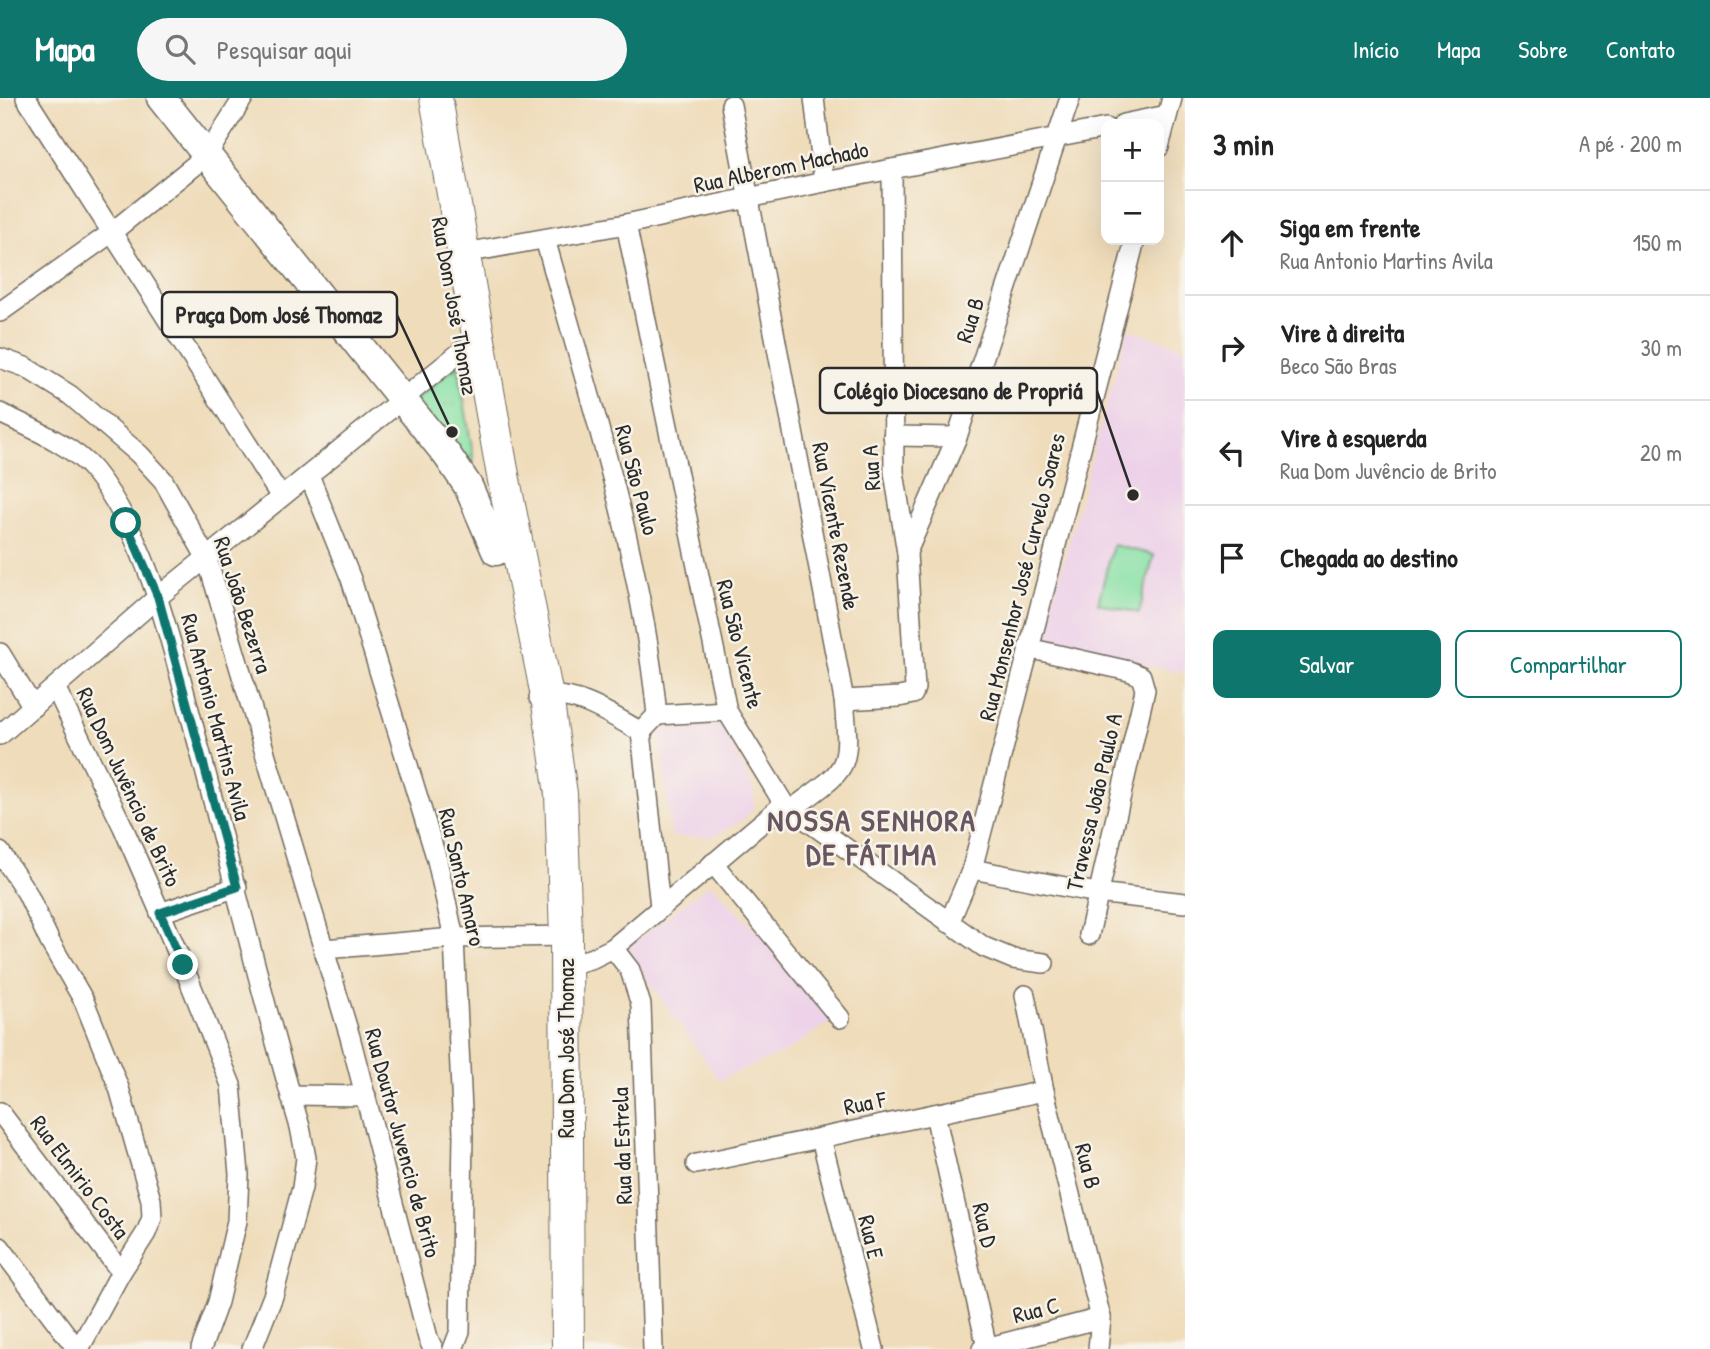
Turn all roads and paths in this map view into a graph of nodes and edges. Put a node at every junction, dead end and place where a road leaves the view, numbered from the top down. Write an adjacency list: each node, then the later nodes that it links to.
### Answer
1 (26, 98): 18 (street)
2 (161, 98): 13 (street)
3 (243, 98): 13 (street)
4 (814, 98): 15 (street)
5 (1070, 98): 12 (street, Rua B)
6 (423, 99): 21 (main road, Rua Dom José Thomaz); 23 (main road, Rua Dom José Thomaz)
7 (731, 105): 16 (street, Rua Vicente Rezende)
8 (1170, 106): 9 (street); 10 (street)
9 (1136, 119)
10 (1164, 128)
11 (1101, 129): 12 (street, Rua Alberom Machado)
12 (1056, 139): 14 (street, Rua Alberom Machado); 28 (street, Rua B)
13 (207, 155): 18 (street); 25 (street)
14 (892, 169): 15 (street, Rua Alberom Machado); 27 (street, Rua A)
15 (824, 182): 16 (street, Rua Alberom Machado)
16 (750, 198): 17 (street, Rua Alberom Machado); 40 (street, Rua Vicente Rezende)
17 (626, 224): 19 (street, Rua Alberom Machado); 42 (street, Rua São Vicente)
18 (111, 233): 22 (street); 31 (street)
19 (545, 239): 21 (street, Rua Alberom Machado); 43 (street, Rua São Paulo)
20 (1134, 245): 36 (street, Rua Monsenhor José Curvelo Soares)
21 (465, 253): 23 (main road, Rua Dom José Thomaz)
22 (0, 312)
23 (471, 344): 25 (street); 29 (main road)
24 (0, 358): 34 (street, Rua João Bezerra)
25 (401, 400): 30 (street); 32 (street)
26 (0, 413): 35 (street, Rua Antonio Martins Avila)
27 (893, 436): 28 (street); 33 (street, Rua A)
28 (957, 437): 33 (street, Rua B)
29 (493, 471): 32 (main road); 39 (main road)
30 (309, 475): 31 (street); 57 (street, Rua Santo Amaro)
31 (281, 497): 34 (street)
32 (496, 551): 39 (main road)
33 (906, 553): 40 (street, Rua A)
34 (207, 559): 35 (street); 59 (street, Rua João Bezerra)
35 (158, 597): 38 (street); 50 (street, Rua Antonio Martins Avila)
36 (1028, 648): 49 (street, Rua Monsenhor José Curvelo Soares); 51 (street, Travessa João Paulo A)
37 (0, 653): 41 (street)
38 (55, 689): 41 (street); 54 (street, Rua Dom Juvêncio de Brito)
39 (542, 697): 44 (street); 60 (main road, Rua Dom José Thomaz)
40 (844, 700): 46 (street, Rua Vicente Rezende)
41 (33, 708): 45 (street)
42 (727, 711): 43 (street); 46 (street, Rua São Vicente)
43 (657, 715): 44 (street)
44 (641, 732): 53 (street)
45 (0, 735)
46 (787, 807): 48 (street); 55 (street, Rua São Vicente)
47 (0, 852): 72 (street)
48 (713, 863): 53 (street); 63 (street)
49 (972, 869): 51 (street); 55 (street, Rua Monsenhor José Curvelo Soares)
50 (237, 887): 54 (street); 65 (street, Rua Antonio Martins Avila)
51 (1097, 893): 52 (street); 56 (street, Travessa João Paulo A)
52 (1185, 903)
53 (660, 907): 58 (street)
54 (160, 913): 76 (street, Rua Dom Juvêncio de Brito)
55 (949, 923): 61 (street, Rua São Vicente)
56 (1089, 935)
57 (454, 937): 59 (street); 60 (street); 79 (street, Rua Santo Amaro)
58 (613, 948): 60 (street); 81 (street, Rua da Estrela)
59 (324, 949): 66 (street, Rua Doutor Juvencio de Brito)
60 (566, 951): 80 (main road, Rua Dom José Thomaz)
61 (1044, 963)
62 (1025, 995): 64 (street, Rua B)
63 (840, 1018)
64 (1044, 1091): 68 (street, Rua F); 73 (street, Rua B)
65 (291, 1095): 66 (street); 77 (street, Rua Antonio Martins Avila)
66 (366, 1096): 78 (street, Rua Doutor Juvencio de Brito)
67 (0, 1112): 72 (street, Rua Elmirio Costa)
68 (935, 1114): 69 (street, Rua F); 74 (street, Rua D)
69 (821, 1138): 70 (street, Rua F); 82 (street, Rua E)
70 (696, 1164)
71 (0, 1247): 75 (street)
72 (121, 1272): 75 (street)
73 (1101, 1318): 74 (street, Rua C); 83 (street, Rua B)
74 (985, 1348)
75 (78, 1349)
76 (201, 1349)
77 (252, 1349)
78 (433, 1349)
79 (453, 1349)
80 (569, 1349)
81 (653, 1349)
82 (874, 1349)
83 (1098, 1349)

